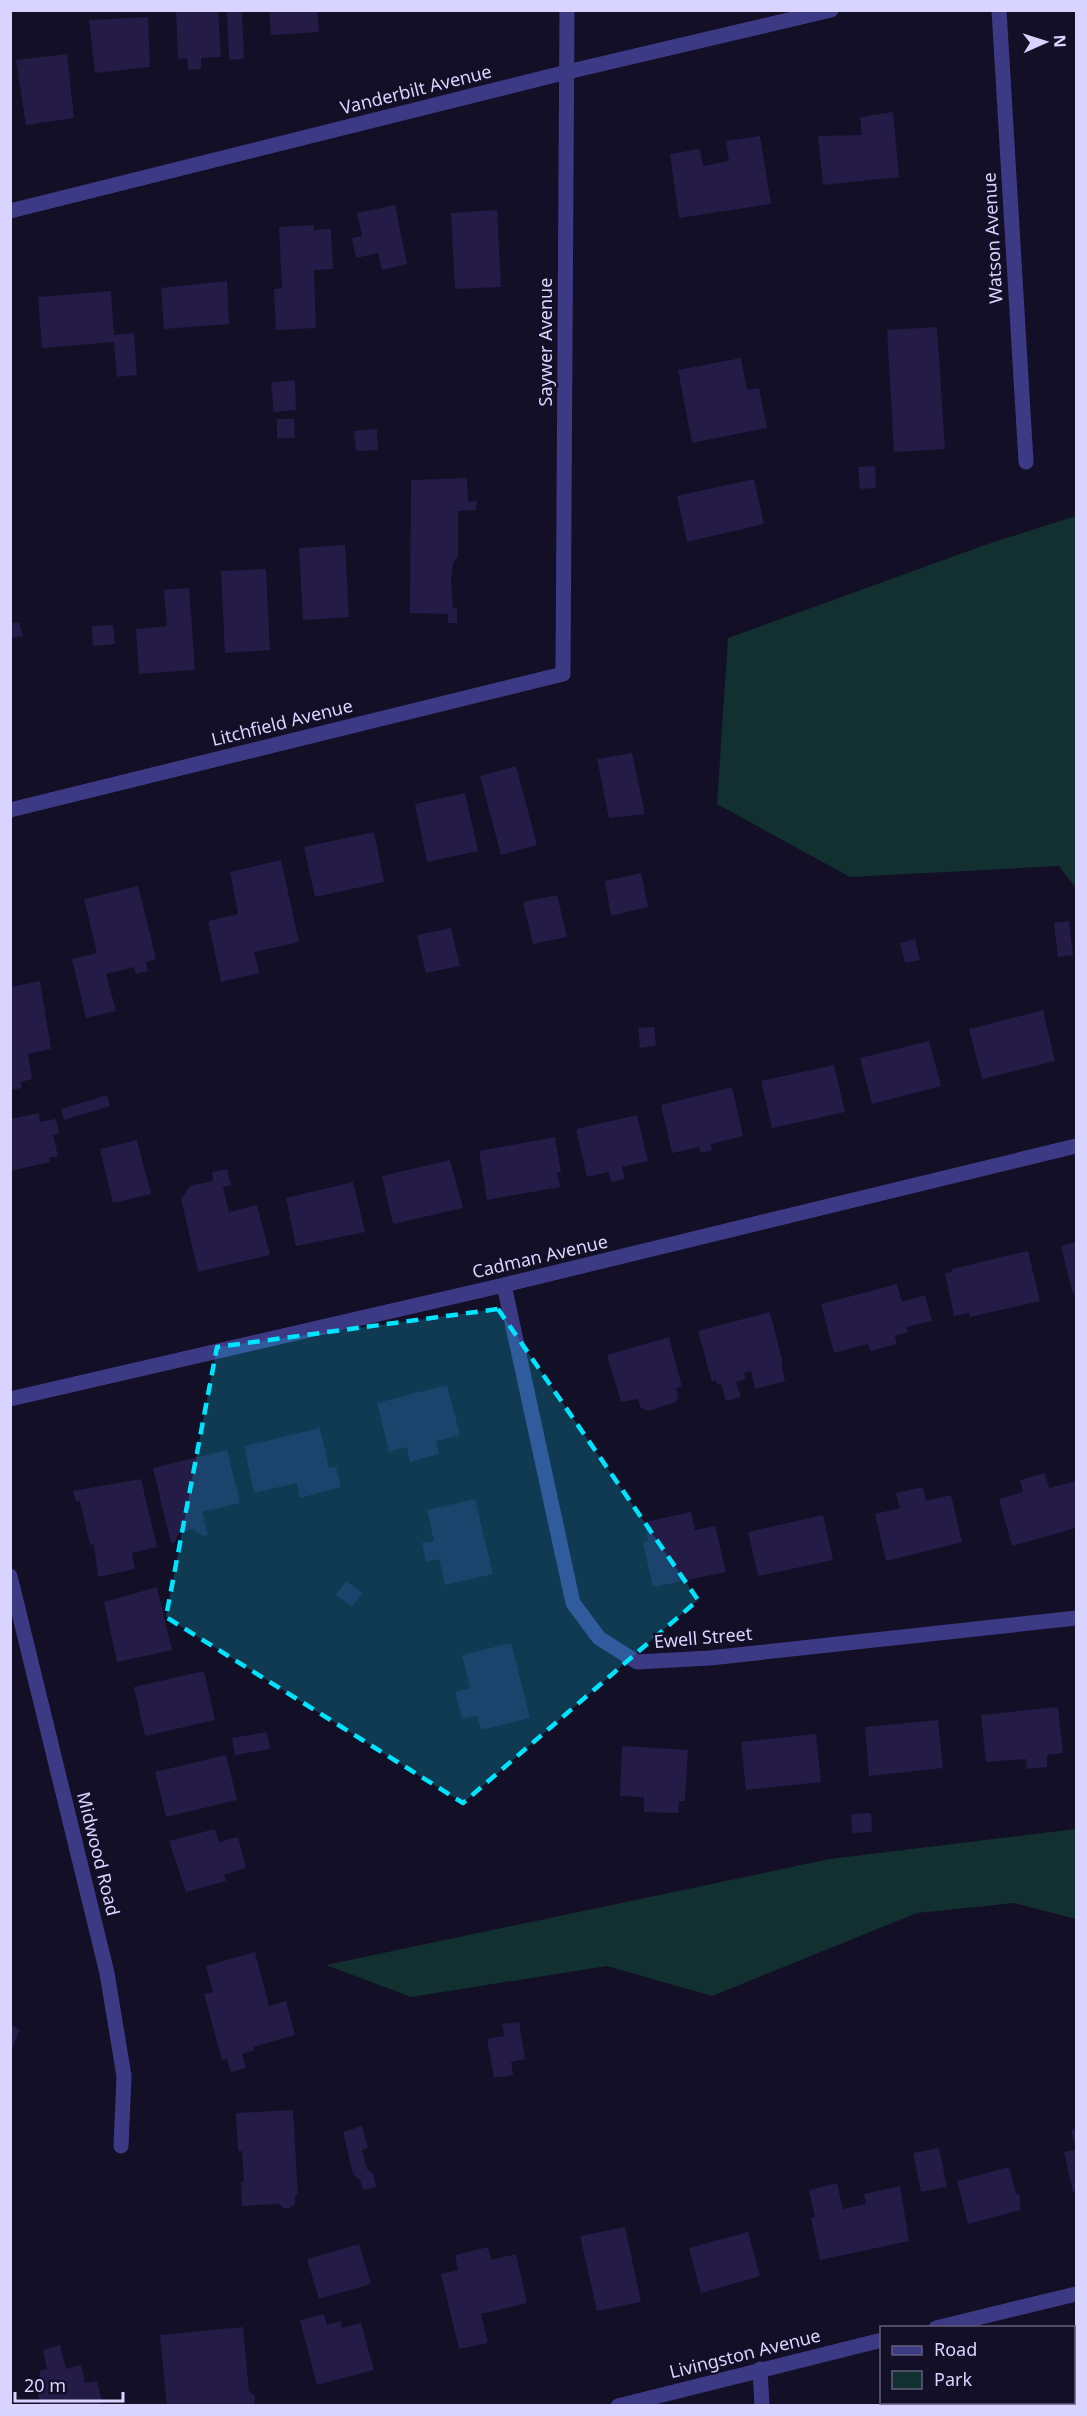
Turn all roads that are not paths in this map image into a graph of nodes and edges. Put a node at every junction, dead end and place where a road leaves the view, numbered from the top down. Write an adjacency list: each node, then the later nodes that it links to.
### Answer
1 (567, 10): 4 (street, Saywer Avenue)
2 (831, 10): 4 (street, Vanderbilt Avenue)
3 (999, 10): 6 (street, Watson Avenue)
4 (567, 72): 5 (street, Vanderbilt Avenue); 7 (street, Saywer Avenue)
5 (10, 211)
6 (1026, 462)
7 (563, 674): 8 (street, Litchfield Avenue)
8 (10, 810)
9 (1077, 1146): 10 (street, Cadman Avenue)
10 (504, 1285): 11 (street, Cadman Avenue); 13 (street, Ewell Street)
11 (10, 1399)
12 (10, 1576): 14 (street, Midwood Road)
13 (1077, 1618)
14 (122, 2146)
15 (1077, 2295): 16 (street)
16 (945, 2326)
17 (880, 2340): 18 (street, Livingston Avenue)
18 (760, 2369): 19 (street, Livingston Avenue); 20 (street)
19 (618, 2406)
20 (762, 2406)

